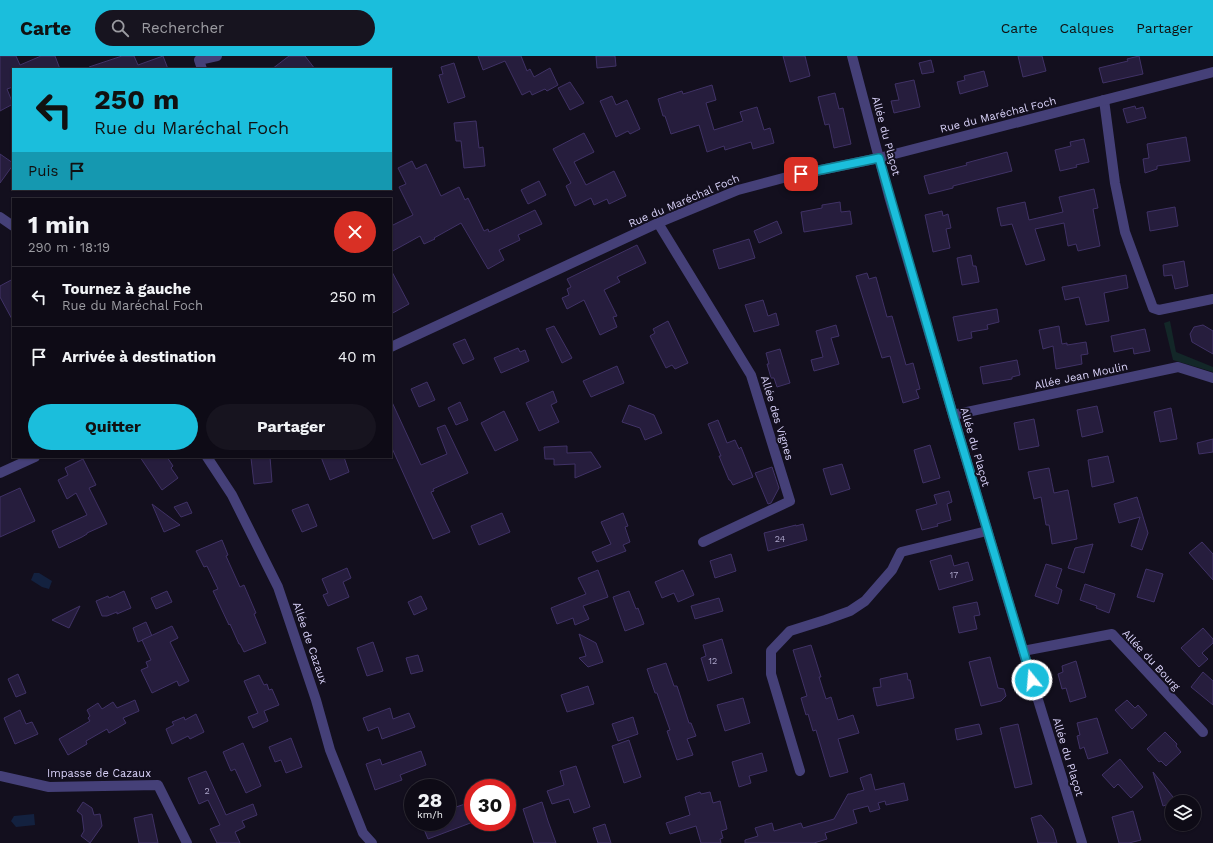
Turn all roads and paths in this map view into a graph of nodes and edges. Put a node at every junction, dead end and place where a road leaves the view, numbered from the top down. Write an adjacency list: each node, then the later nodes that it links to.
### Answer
1 (217, 56): 3 (street)
2 (852, 56): 6 (street, Allée du Plaçot)
3 (202, 68)
4 (1213, 72): 5 (street, Rue du Maréchal Foch)
5 (1104, 100): 6 (street, Rue du Maréchal Foch); 10 (street)
6 (879, 158): 8 (street, Rue du Maréchal Foch); 13 (street, Allée du Plaçot)
7 (0, 217): 9 (street)
8 (658, 223): 11 (street, Rue du Maréchal Foch); 18 (street, Allée des Vignes)
9 (12, 225)
10 (1213, 299)
11 (392, 346)
12 (1213, 378): 13 (street, Allée Jean Moulin)
13 (953, 415): 17 (street, Allée du Plaçot)
14 (33, 458): 16 (street)
15 (208, 458): 24 (street, Allée de Cazaux)
16 (0, 473)
17 (987, 531): 19 (street, Allée du Plaçot); 21 (street)
18 (703, 542)
19 (1023, 651): 20 (street, Allée du Bourg); 25 (street, Allée du Plaçot)
20 (1203, 732)
21 (800, 771)
22 (0, 776): 23 (street, Impasse de Cazaux)
23 (187, 843)
24 (372, 843)
25 (1082, 843)

